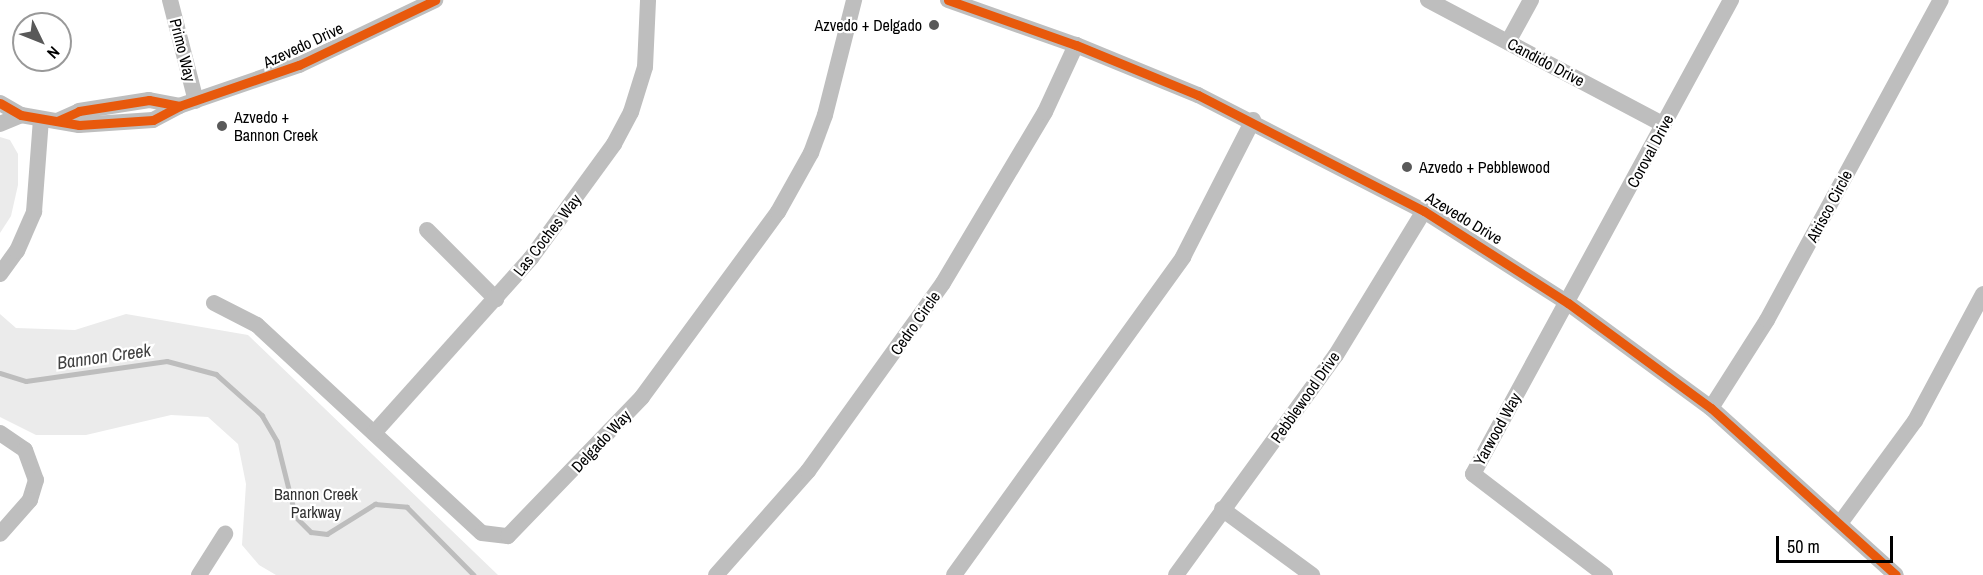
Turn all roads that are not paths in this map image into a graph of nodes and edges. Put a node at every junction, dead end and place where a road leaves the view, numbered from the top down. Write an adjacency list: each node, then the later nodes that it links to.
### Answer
1 (170, 0): 13 (street, Primo Way)
2 (435, 0): 13 (street, Azevedo Drive)
3 (648, 0): 23 (street, Las Coches Way)
4 (854, 0): 28 (street, Delgado Way)
5 (948, 0): 11 (street, Azevedo Drive)
6 (1428, 0): 10 (street, Candido Drive)
7 (1531, 0): 10 (street)
8 (1731, 0): 18 (street, Coroval Drive)
9 (1941, 0): 26 (street, Atrisco Circle)
10 (1508, 42): 18 (street, Candido Drive)
11 (1076, 45): 16 (street, Azevedo Drive); 34 (street, Cedro Circle)
12 (0, 103): 14 (street, Azevedo Drive)
13 (187, 103): 15 (street, Azevedo Drive)
14 (21, 115): 15 (street, Azevedo Drive); 17 (street)
15 (49, 120): 21 (street)
16 (1253, 120): 19 (street, Azevedo Drive); 35 (street)
17 (0, 124)
18 (1664, 125): 25 (street, Coroval Drive)
19 (1424, 211): 25 (street, Azevedo Drive); 29 (street, Pebblewood Drive)
20 (427, 230): 23 (street)
21 (0, 274)
22 (1983, 294): 30 (street)
23 (496, 299): 28 (street, Las Coches Way)
24 (214, 303): 28 (street, Delgado Way)
25 (1568, 303): 26 (street, Azevedo Drive); 38 (street, Yarwood Way)
26 (1711, 408): 30 (street, Azevedo Drive)
27 (0, 433): 31 (street)
28 (374, 433)
29 (1222, 509): 36 (street, Pebblewood Drive); 37 (street)
30 (1841, 522): 39 (street, Azevedo Drive)
31 (0, 534)
32 (225, 534): 33 (street)
33 (199, 575)
34 (716, 575)
35 (954, 575)
36 (1176, 575)
37 (1312, 575)
38 (1605, 575)
39 (1896, 575)

